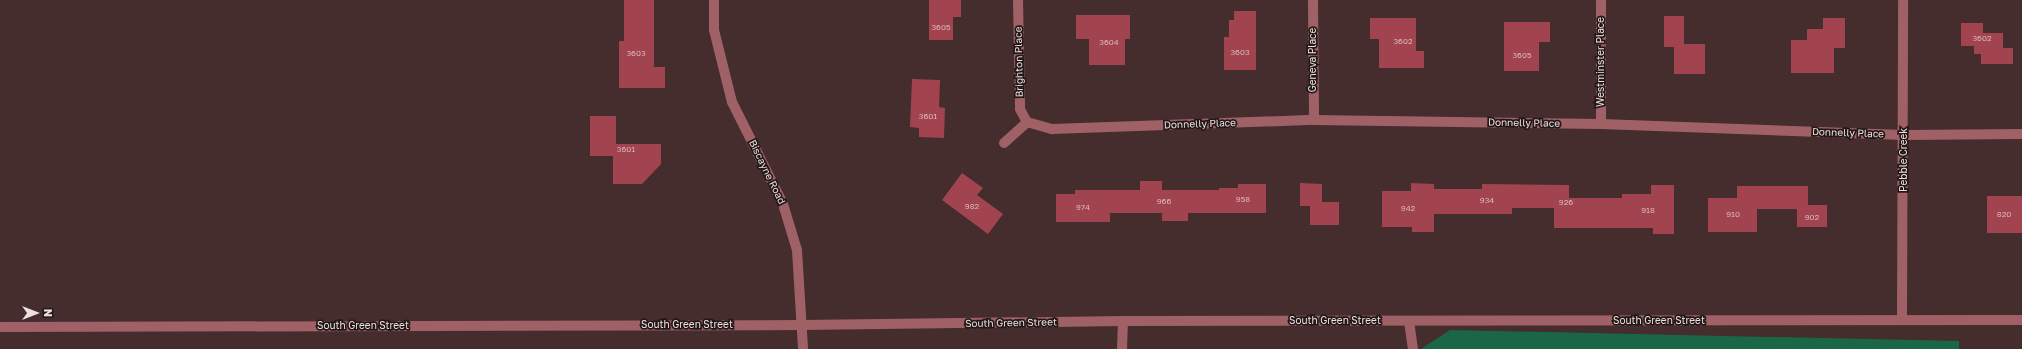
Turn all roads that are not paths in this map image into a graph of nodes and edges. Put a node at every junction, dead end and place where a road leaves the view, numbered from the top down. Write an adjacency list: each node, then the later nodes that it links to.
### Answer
1 (714, 0): 16 (street, Biscayne Road)
2 (1018, 0): 7 (street, Brighton Place)
3 (1313, 0): 6 (street, Geneva Place)
4 (1601, 0): 8 (street, Westminster Place)
5 (1903, 0): 10 (street, Pebble Creek)
6 (1314, 120): 7 (street, Donnelly Place); 8 (street, Donnelly Place)
7 (1027, 122): 11 (street)
8 (1601, 124): 10 (street, Donnelly Place)
9 (2022, 134): 10 (street, Donnelly Place)
10 (1904, 135): 12 (street, Pebble Creek)
11 (1004, 143)
12 (1902, 320): 13 (street, South Green Street); 15 (street, South Green Street)
13 (2022, 320)
14 (1123, 321): 15 (street, South Green Street); 16 (street, South Green Street); 19 (street)
15 (1409, 321): 20 (street)
16 (802, 325): 17 (street, South Green Street); 18 (street, Biscayne Road)
17 (0, 327)
18 (803, 349)
19 (1122, 349)
20 (1413, 349)

